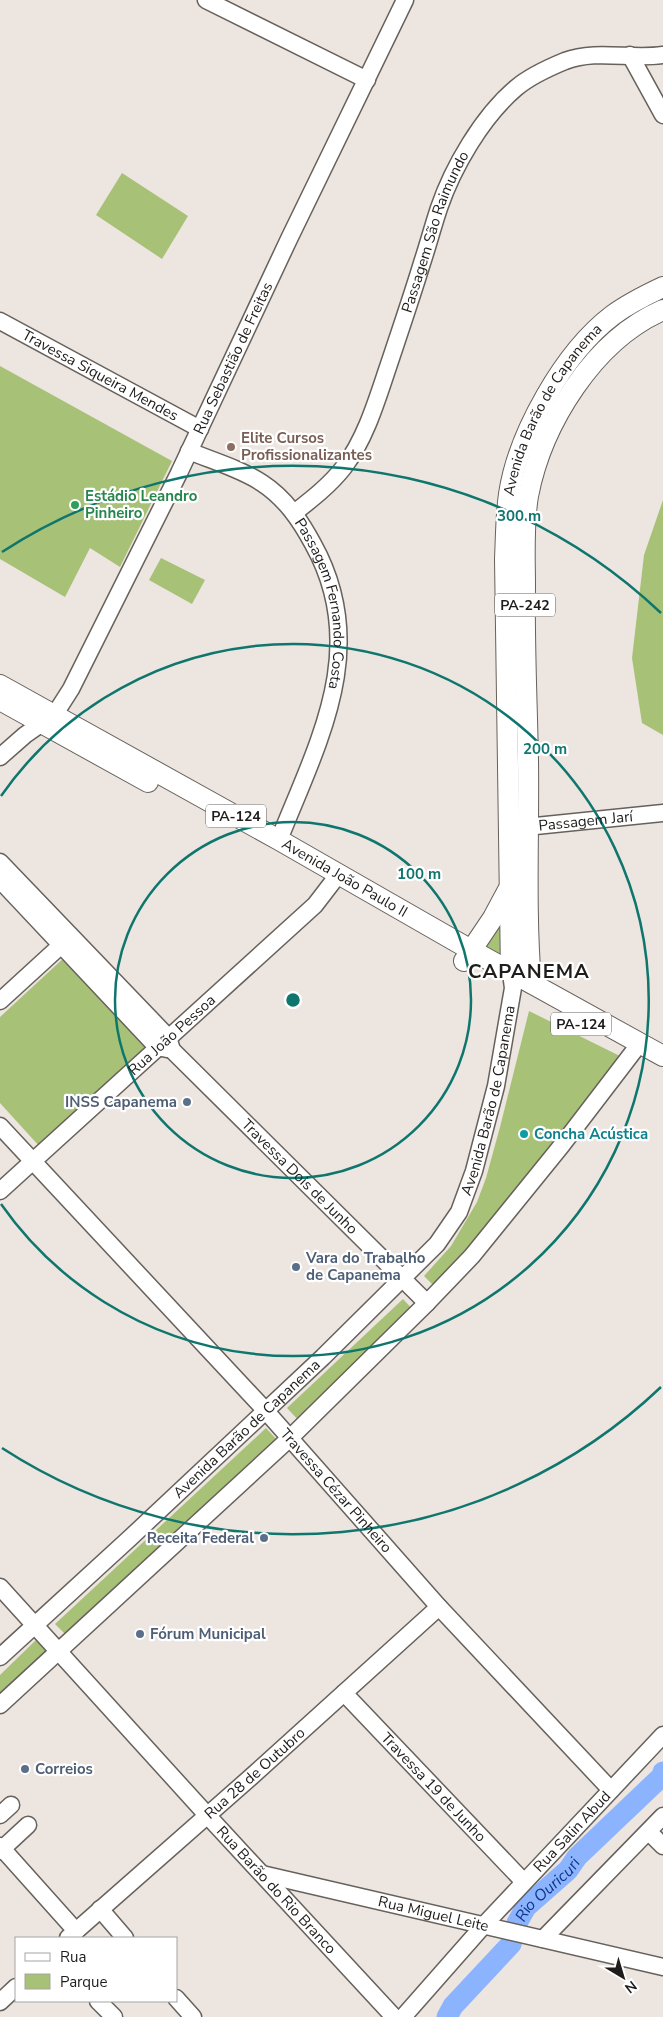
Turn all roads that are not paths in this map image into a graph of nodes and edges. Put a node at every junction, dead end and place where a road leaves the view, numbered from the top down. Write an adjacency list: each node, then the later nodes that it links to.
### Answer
1 (206, 0): 5 (street)
2 (405, 0): 5 (street, Rua Sebastião de Freitas)
3 (630, 55): 4 (street, Passagem São Raimundo); 6 (street); 15 (street, Passagem São Raimundo)
4 (663, 55)
5 (367, 80): 12 (street, Rua Sebastião de Freitas)
6 (663, 115)
7 (663, 287): 9 (main road, Avenida Barão de Capanema / PA-242)
8 (663, 310): 11 (main road, Avenida Barão de Capanema / PA-242)
9 (612, 316): 11 (main road); 14 (main road, Avenida Barão de Capanema / PA-242)
10 (0, 320): 12 (street, Travessa Siqueira Mendes)
11 (624, 333): 14 (main road, Avenida Barão de Capanema / PA-242)
12 (200, 429): 13 (street, Rua Sebastião de Freitas)
13 (190, 451): 15 (street, Passagem Fernando Costa); 19 (street, Rua Sebastião de Freitas)
14 (519, 494): 16 (main road, Avenida Barão de Capanema / PA-242)
15 (294, 512): 24 (street, Passagem Fernando Costa)
16 (515, 610): 22 (main road, Avenida Barão de Capanema / PA-242); 23 (main road, Avenida Barão de Capanema / PA-242)
17 (0, 685): 19 (main road, Avenida João Paulo II / PA-124)
18 (0, 700): 19 (main road, Avenida João Paulo II / PA-124)
19 (48, 719): 20 (street); 24 (main road, Avenida João Paulo II / PA-124); 27 (main road, Avenida João Paulo II / PA-124)
20 (0, 757)
21 (663, 813): 22 (street, Passagem Jarí)
22 (528, 827): 23 (street, Passagem Jarí); 31 (main road, Avenida Barão de Capanema / PA-242)
23 (508, 829): 28 (main road, Avenida Barão de Capanema / PA-242)
24 (279, 840): 27 (main road, Avenida João Paulo II / PA-124)
25 (0, 862): 29 (street, Travessa Dois de Junho)
26 (0, 880): 29 (street, Travessa Dois de Junho)
27 (335, 880): 30 (main road, Avenida João Paulo II / PA-124); 33 (street, Rua João Pessoa)
28 (508, 888): 30 (main road); 31 (main road, Avenida Barão de Capanema / PA-242)
29 (66, 940): 32 (street); 33 (street, Travessa Dois de Junho)
30 (467, 956): 31 (main road, Avenida João Paulo II / PA-124)
31 (514, 981): 34 (main road, Avenida João Paulo II / PA-124); 40 (street, Avenida Barão de Capanema)
32 (0, 1002)
33 (166, 1045): 38 (street, Rua João Pessoa); 40 (street, Travessa Dois de Junho)
34 (636, 1047): 35 (main road, Avenida João Paulo II / PA-124); 36 (main road, Avenida João Paulo II / PA-124); 41 (street)
35 (663, 1056)
36 (663, 1068)
37 (0, 1126): 38 (street, Travessa Cézar Pinheiro)
38 (31, 1161): 39 (street, Rua João Pessoa); 42 (street, Travessa Cézar Pinheiro)
39 (0, 1191)
40 (403, 1278): 41 (street, Travessa Dois de Junho); 42 (street, Avenida Barão de Capanema)
41 (427, 1303): 43 (street)
42 (265, 1410): 43 (street, Travessa Cézar Pinheiro); 46 (street, Avenida Barão de Capanema)
43 (290, 1438): 45 (street, Travessa Cézar Pinheiro); 47 (street)
44 (0, 1587): 46 (street, Rua Barão do Rio Branco)
45 (439, 1607): 49 (street, Rua 28 de Outubro); 52 (street, Travessa Cézar Pinheiro)
46 (36, 1625): 47 (street, Rua Barão do Rio Branco); 48 (street, Avenida Barão de Capanema)
47 (60, 1651): 50 (street); 53 (street, Rua Barão do Rio Branco)
48 (0, 1657)
49 (344, 1693): 53 (street, Rua 28 de Outubro); 60 (street, Travessa 19 de Junho)
50 (0, 1706)
51 (663, 1735): 52 (street, Rua Salin Abud)
52 (611, 1790): 60 (street, Rua Salin Abud)
53 (207, 1815): 59 (street, Rua Barão do Rio Branco); 61 (street, Rua 28 de Outubro)
54 (663, 1816): 56 (street)
55 (28, 1825): 58 (street)
56 (650, 1832): 57 (street); 65 (street)
57 (663, 1846)
58 (1, 1849): 63 (street)
59 (262, 1874): 62 (street, Rua Miguel Leite); 74 (street, Rua Barão do Rio Branco)
60 (524, 1882): 62 (street, Rua Salin Abud)
61 (100, 1909): 63 (street, Rua 28 de Outubro); 64 (street)
62 (491, 1927): 65 (street, Rua Miguel Leite); 75 (street, Rua Salin Abud)
63 (72, 1935)
64 (124, 1937)
65 (543, 1939): 66 (street, Rua Miguel Leite)
66 (660, 1966): 67 (street)
67 (663, 1982)
68 (15, 1988): 70 (street)
69 (178, 2000): 73 (street)
70 (0, 2002)
71 (99, 2002): 72 (street)
72 (114, 2017)
73 (193, 2017)
74 (394, 2017)
75 (403, 2017)

